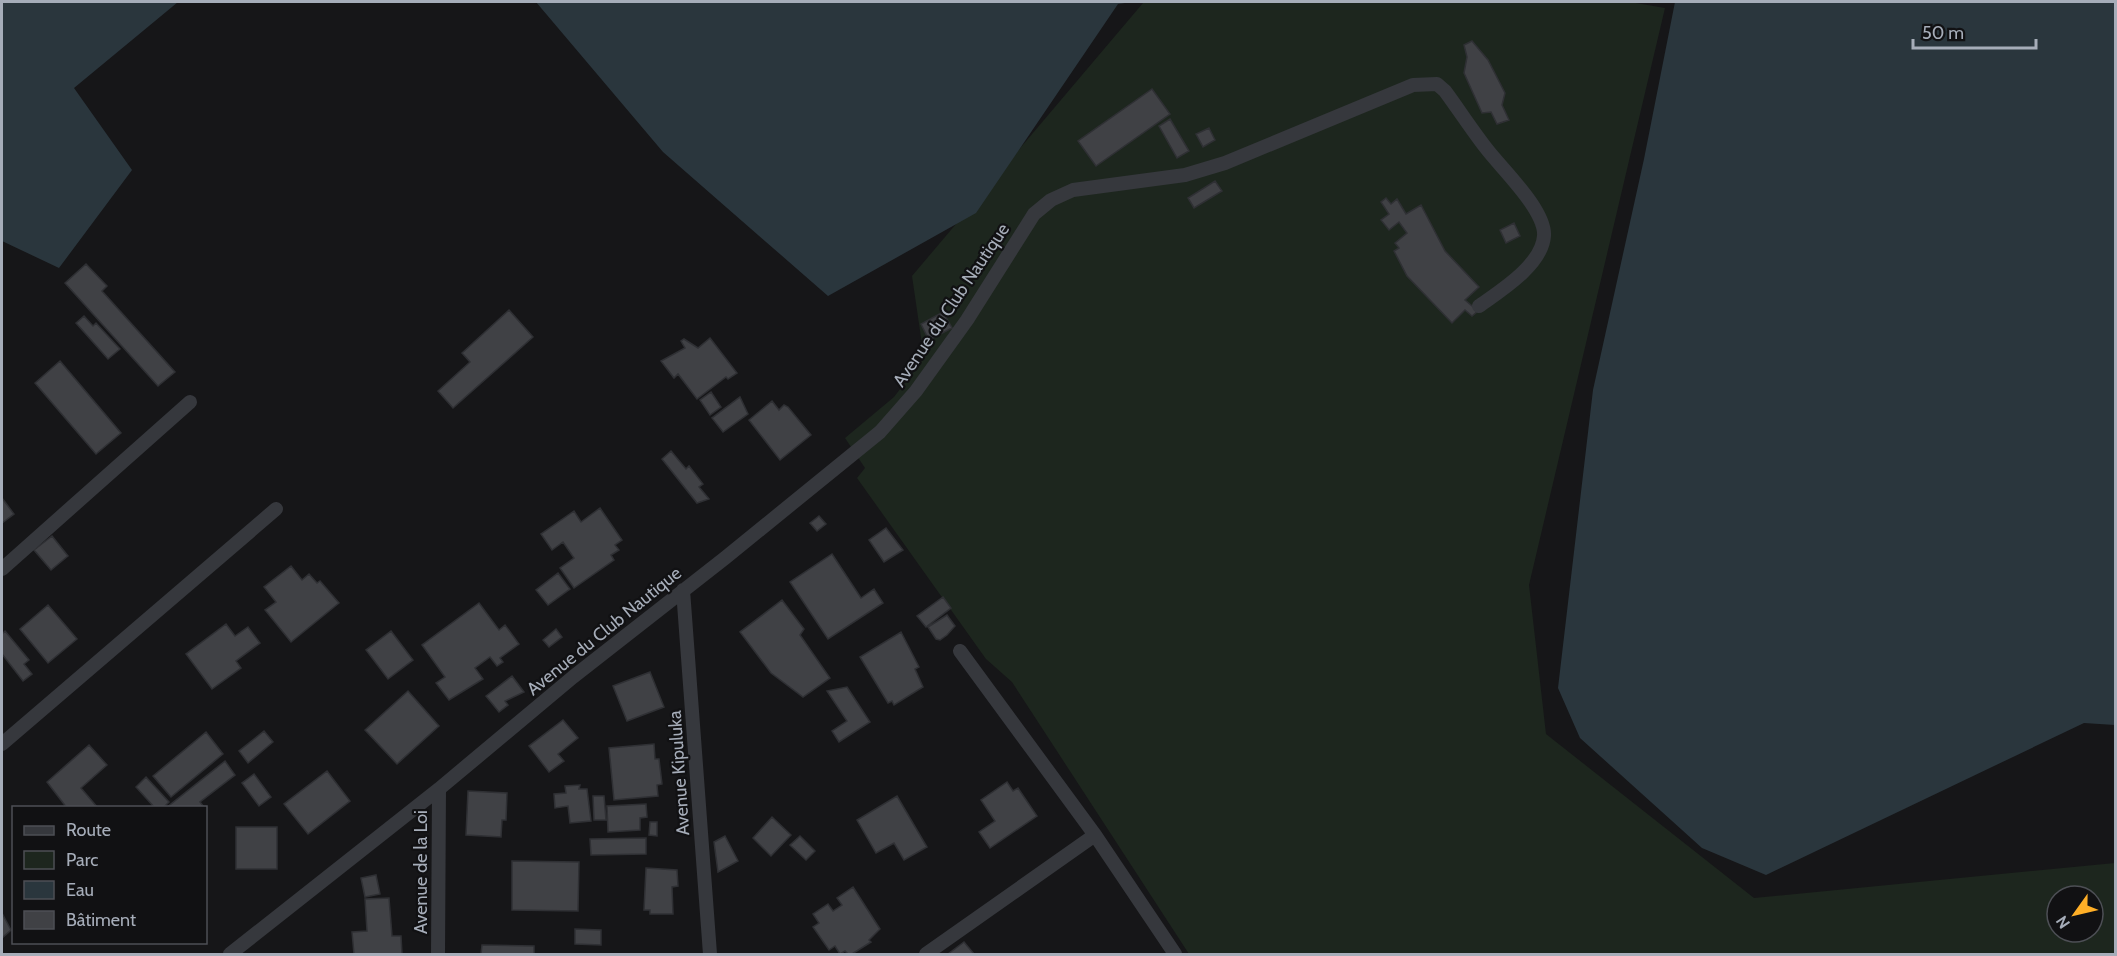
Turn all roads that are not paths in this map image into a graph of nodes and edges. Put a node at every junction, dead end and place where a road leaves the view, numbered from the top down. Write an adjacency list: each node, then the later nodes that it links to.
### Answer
1 (1479, 306): 5 (street, Avenue du Club Nautique)
2 (190, 402): 4 (street)
3 (276, 509): 7 (street)
4 (2, 569)
5 (683, 590): 8 (street, Avenue du Club Nautique); 12 (street, Avenue Kipuluka)
6 (960, 651): 9 (street)
7 (2, 744)
8 (439, 789): 10 (street, Avenue du Club Nautique); 11 (street, Avenue de la Loi)
9 (1095, 835): 13 (street); 14 (street)
10 (230, 954)
11 (438, 954)
12 (710, 954)
13 (926, 954)
14 (1175, 954)

